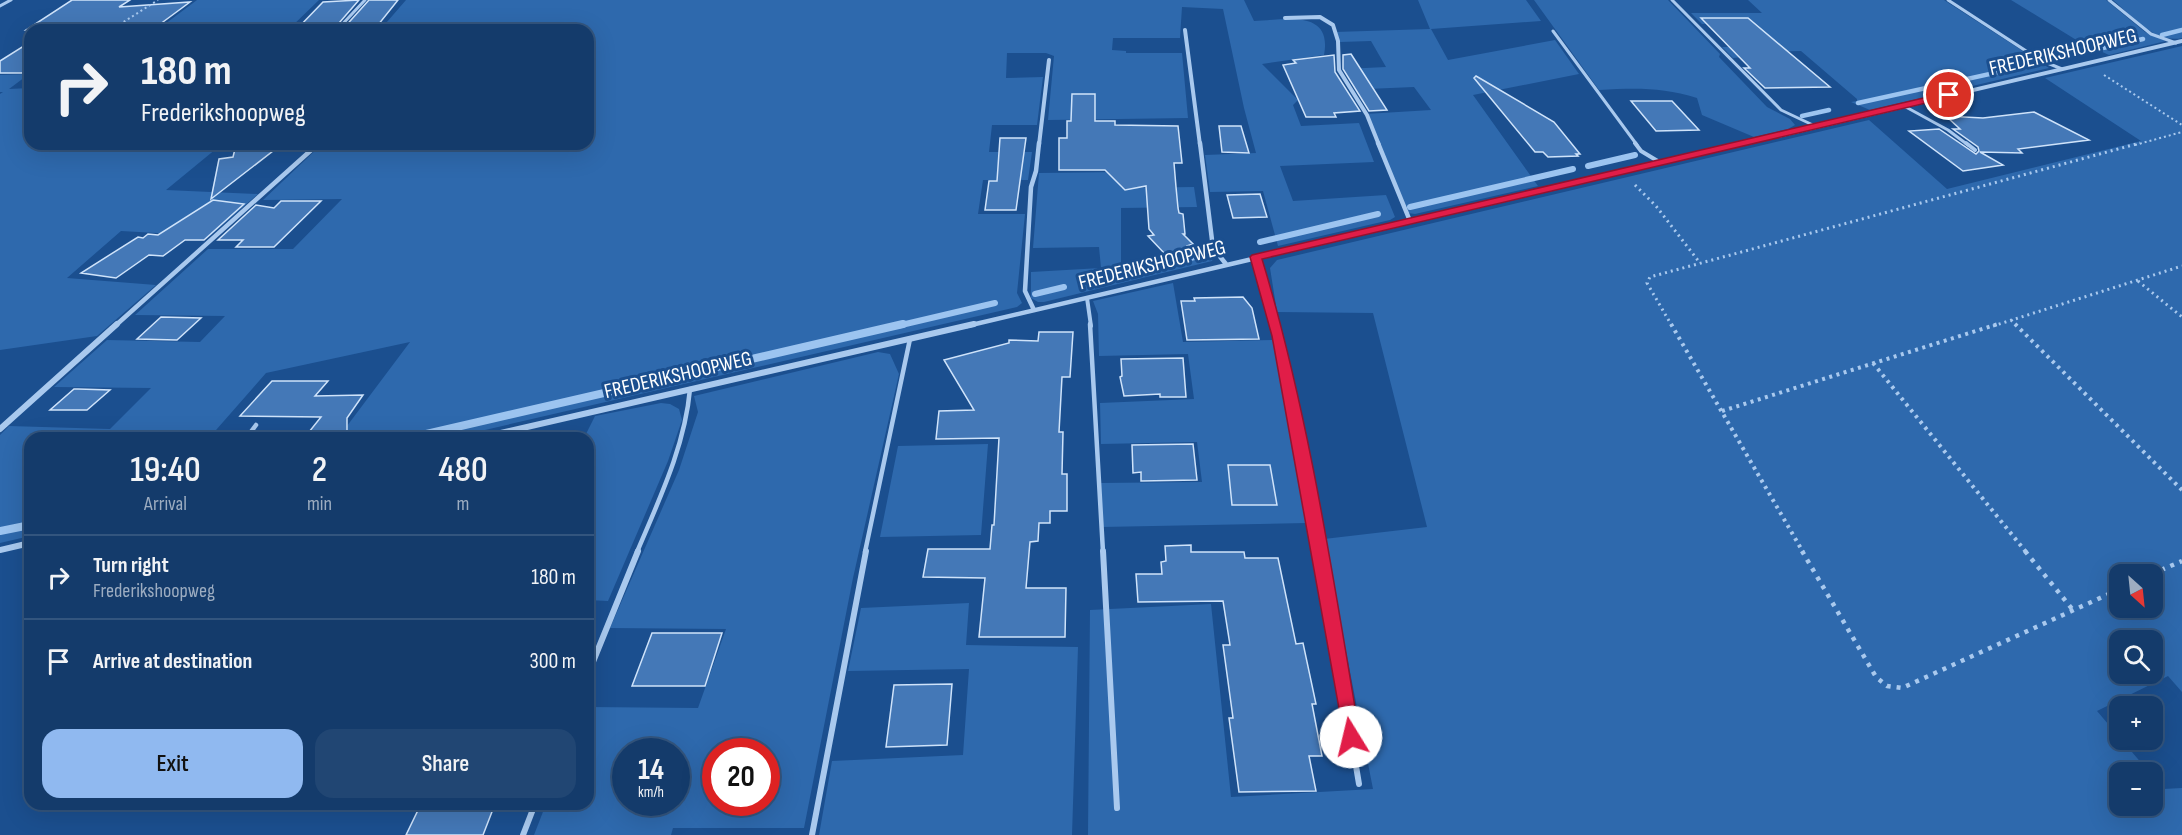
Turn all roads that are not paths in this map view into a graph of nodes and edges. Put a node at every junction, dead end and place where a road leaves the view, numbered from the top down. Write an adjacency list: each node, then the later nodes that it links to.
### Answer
1 (11, 0): 6 (lane)
2 (365, 0): 8 (lane)
3 (1672, 0): 15 (lane)
4 (1948, 0): 13 (lane)
5 (2109, 0): 11 (lane)
6 (0, 6)
7 (1285, 18): 19 (street)
8 (343, 24)
9 (1185, 30): 21 (street)
10 (1552, 31): 18 (lane)
11 (2179, 42): 13 (street, FREDERIKSHOOPWEG)
12 (1049, 60): 23 (street)
13 (2062, 69): 14 (street, FREDERIKSHOOPWEG)
14 (1903, 105): 15 (street, FREDERIKSHOOPWEG); 17 (lane)
15 (1815, 126): 18 (street, FREDERIKSHOOPWEG)
16 (311, 150): 27 (street)
17 (1975, 150)
18 (1661, 163): 19 (street, FREDERIKSHOOPWEG)
19 (1410, 221): 20 (street, FREDERIKSHOOPWEG)
20 (1256, 257): 21 (street, FREDERIKSHOOPWEG); 33 (lane)
21 (1226, 264): 22 (street, FREDERIKSHOOPWEG)
22 (1087, 298): 23 (street, FREDERIKSHOOPWEG); 34 (lane)
23 (1034, 310): 24 (street, FREDERIKSHOOPWEG)
24 (910, 339): 25 (street, FREDERIKSHOOPWEG); 37 (lane)
25 (690, 388): 29 (street, FREDERIKSHOOPWEG); 32 (lane)
26 (256, 425): 28 (lane)
27 (0, 429)
28 (251, 432)
29 (504, 432)
30 (24, 544): 31 (street)
31 (0, 550)
32 (594, 659)
33 (1359, 784)
34 (1117, 808)
35 (533, 810): 36 (lane)
36 (523, 835)
37 (812, 835)

